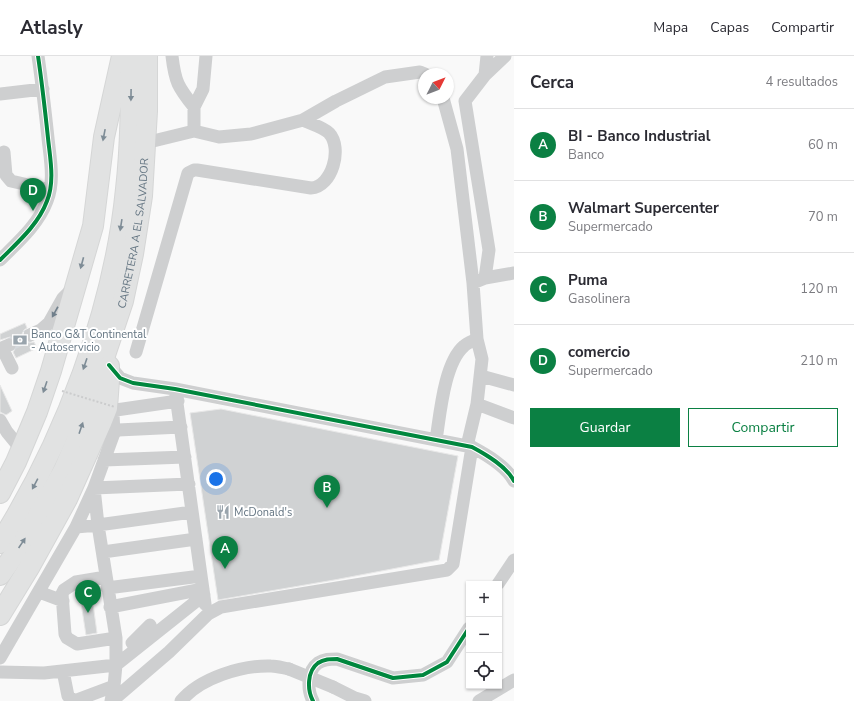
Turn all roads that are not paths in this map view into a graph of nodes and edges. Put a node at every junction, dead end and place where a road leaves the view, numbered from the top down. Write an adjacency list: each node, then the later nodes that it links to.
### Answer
1 (38, 56): 11 (street)
2 (122, 56): 23 (highway, one-way to 23)
3 (131, 56): 50 (highway, CARRETERA A EL SALVADOR, one-way to 50)
4 (147, 56): 17 (highway, CARRETERA A EL SALVADOR)
5 (172, 56): 14 (street)
6 (206, 56): 14 (street)
7 (487, 56): 10 (street)
8 (505, 56): 10 (street)
9 (418, 72): 15 (street)
10 (485, 76): 22 (street)
11 (43, 89): 12 (street); 19 (street)
12 (0, 94)
13 (445, 104): 22 (street)
14 (194, 107): 16 (street)
15 (303, 120): 16 (street); 27 (street)
16 (194, 131): 17 (street)
17 (145, 143): 28 (highway, CARRETERA A EL SALVADOR)
18 (4, 152): 19 (street)
19 (50, 190): 20 (street)
20 (0, 260)
21 (514, 273): 22 (street)
22 (479, 280): 25 (street)
23 (76, 284): 24 (street, one-way to 24); 42 (highway, one-way to 42)
24 (30, 335)
25 (477, 339): 30 (street); 40 (street)
26 (9, 345): 29 (street)
27 (136, 352)
28 (109, 355): 31 (street); 34 (highway); 59 (highway, CARRETERA A EL SALVADOR, one-way to 28)
29 (12, 368)
30 (481, 376): 32 (street); 35 (street)
31 (132, 383): 33 (street); 34 (street)
32 (514, 385)
33 (177, 395): 38 (street); 39 (street); 40 (street)
34 (111, 402): 65 (highway)
35 (477, 404): 36 (street); 41 (street)
36 (514, 418)
37 (0, 420): 42 (street)
38 (181, 427): 39 (street); 43 (street)
39 (114, 433): 44 (street)
40 (436, 440): 41 (street)
41 (470, 447): 46 (street); 68 (street)
42 (21, 449): 45 (highway)
43 (185, 457): 44 (street); 47 (street)
44 (104, 460): 48 (street)
45 (6, 472): 49 (highway)
46 (514, 481)
47 (189, 484): 48 (street); 51 (street)
48 (94, 488): 53 (street); 54 (street)
49 (0, 493)
50 (22, 508): 52 (highway); 56 (highway, CARRETERA A EL SALVADOR)
51 (192, 512): 53 (street); 55 (street)
52 (0, 523)
53 (98, 525): 54 (street); 57 (street)
54 (76, 527): 63 (street)
55 (196, 539): 57 (street); 60 (street)
56 (0, 543)
57 (103, 552): 62 (street)
58 (514, 560): 61 (street)
59 (0, 575)
60 (201, 576): 62 (street); 64 (street)
61 (500, 581)
62 (106, 583): 66 (street); 67 (street)
63 (39, 592): 66 (street); 73 (street)
64 (203, 592): 67 (street); 68 (street); 75 (street)
65 (6, 600): 69 (highway)
66 (63, 601): 72 (street)
67 (110, 607): 72 (street)
68 (208, 614): 81 (street)
69 (0, 615)
70 (150, 625): 75 (street)
71 (466, 633): 83 (street)
72 (116, 638): 75 (street)
73 (0, 658)
74 (100, 658): 76 (street)
75 (116, 661): 76 (street); 79 (street)
76 (62, 667): 77 (street); 80 (street)
77 (0, 672)
78 (514, 680): 85 (street)
79 (114, 686): 80 (street); 81 (street)
80 (74, 701)
81 (111, 701)
82 (181, 701): 84 (street, bridge)
83 (313, 701)
84 (365, 701)
85 (479, 701)

